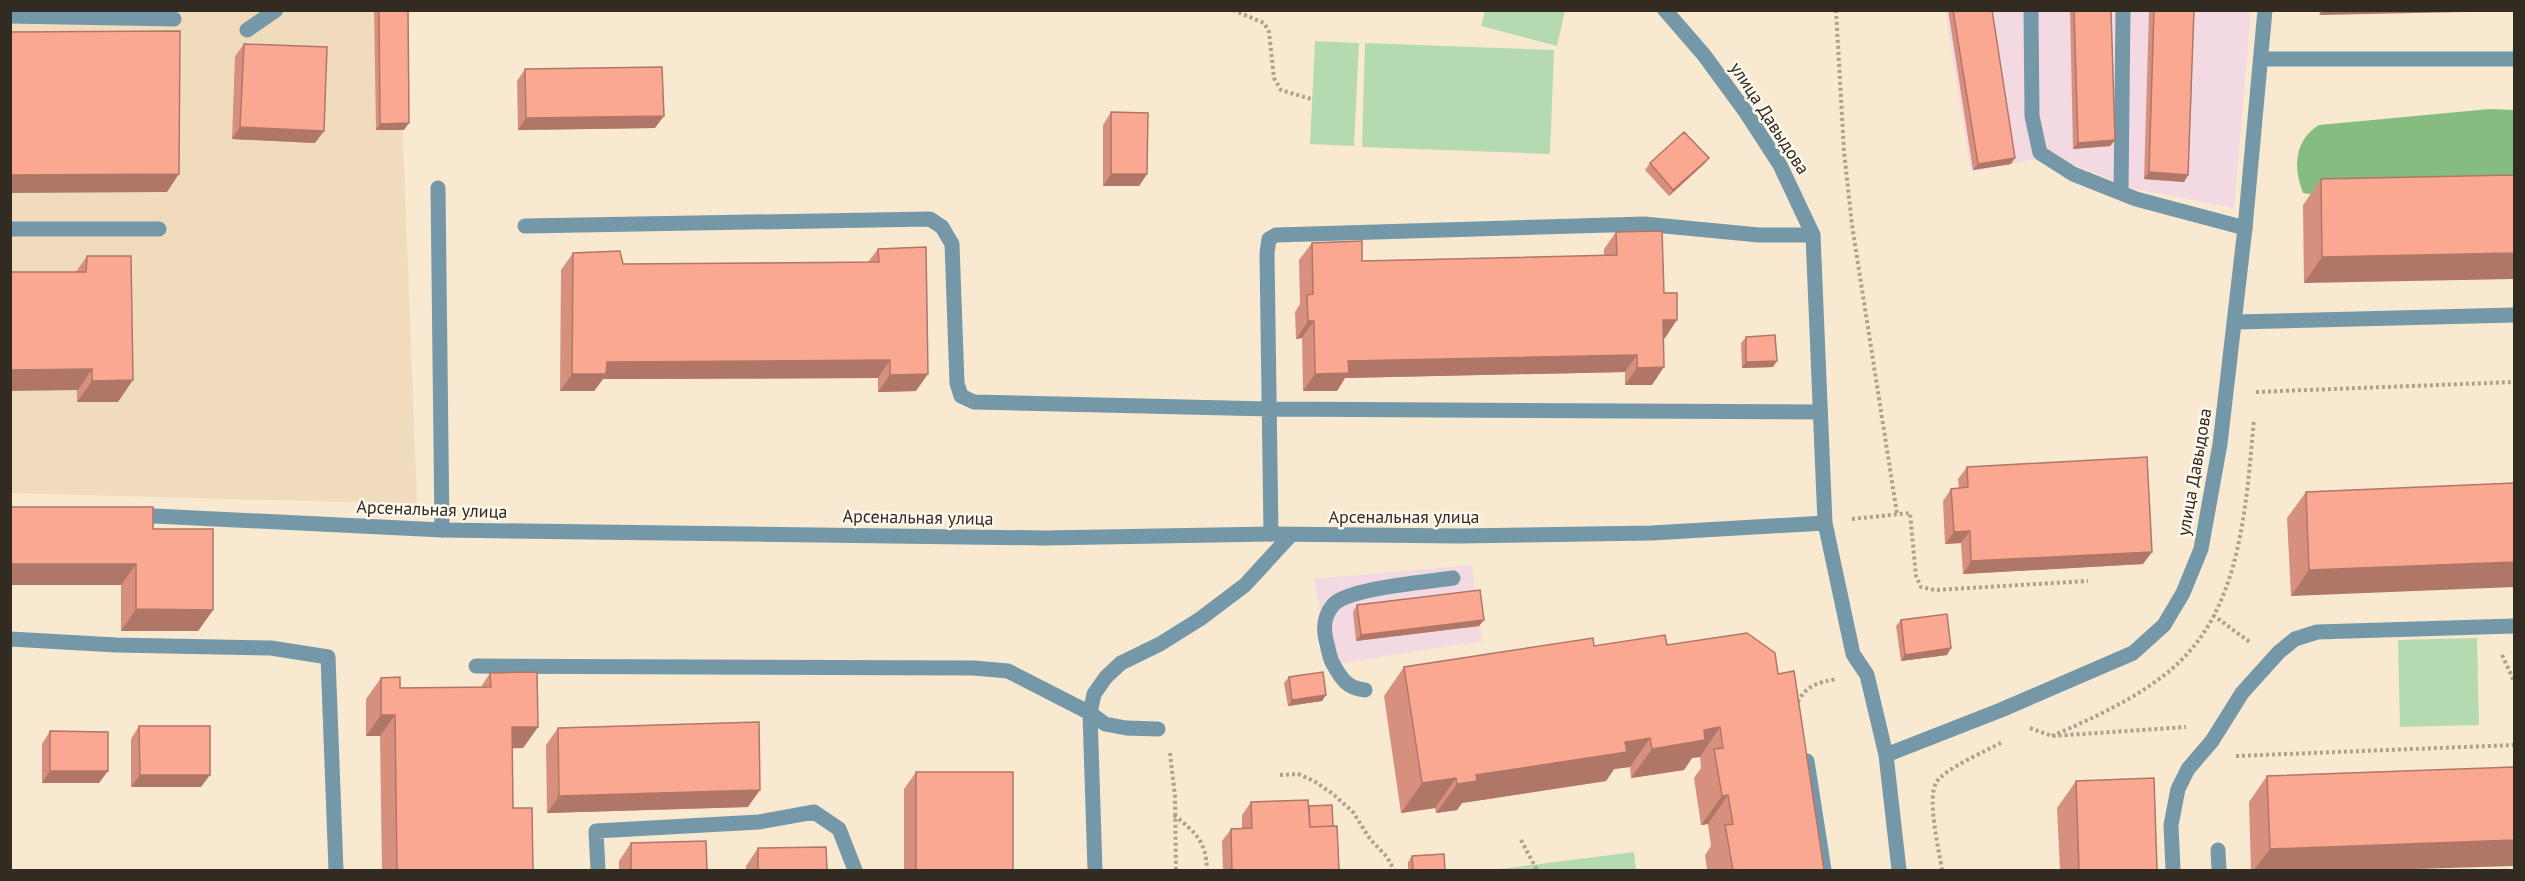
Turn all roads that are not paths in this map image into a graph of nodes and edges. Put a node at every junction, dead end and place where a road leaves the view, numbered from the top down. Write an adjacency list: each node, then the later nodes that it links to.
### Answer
1 (276, 10): 8 (street)
2 (1665, 10): 17 (street, улица Давыдова)
3 (2031, 10): 12 (street)
4 (2123, 10): 12 (street)
5 (2265, 10): 9 (street, улица Давыдова)
6 (10, 16): 7 (street)
7 (174, 19)
8 (247, 30)
9 (2261, 59): 10 (street); 14 (street, улица Давыдова)
10 (2514, 59)
11 (438, 188): 24 (street)
12 (2121, 193): 14 (street)
13 (525, 226): 20 (street)
14 (2246, 228): 19 (street, улица Давыдова)
15 (10, 229): 16 (street)
16 (159, 229)
17 (1814, 235): 20 (street); 21 (street, улица Давыдова)
18 (2514, 315): 19 (street)
19 (2236, 321): 35 (street, улица Давыдова)
20 (1270, 409): 21 (street); 25 (street)
21 (1820, 412): 23 (street, улица Давыдова)
22 (114, 514): 24 (street, Арсенальная улица)
23 (1825, 523): 26 (street, Арсенальная улица); 35 (street, улица Давыдова)
24 (442, 530): 25 (street, Арсенальная улица)
25 (1271, 534): 26 (street, Арсенальная улица)
26 (1290, 536): 33 (street)
27 (1453, 579): 31 (street)
28 (2514, 626): 43 (street)
29 (10, 639): 37 (street)
30 (476, 666): 33 (street)
31 (1365, 690)
32 (1798, 702): 41 (street)
33 (1090, 713): 34 (street); 40 (street)
34 (1158, 729)
35 (1886, 755): 42 (street, улица Давыдова)
36 (2218, 850): 44 (street)
37 (336, 870)
38 (598, 870): 39 (street)
39 (855, 870)
40 (1095, 870)
41 (1824, 870)
42 (1899, 870)
43 (2173, 870)
44 (2219, 870)

